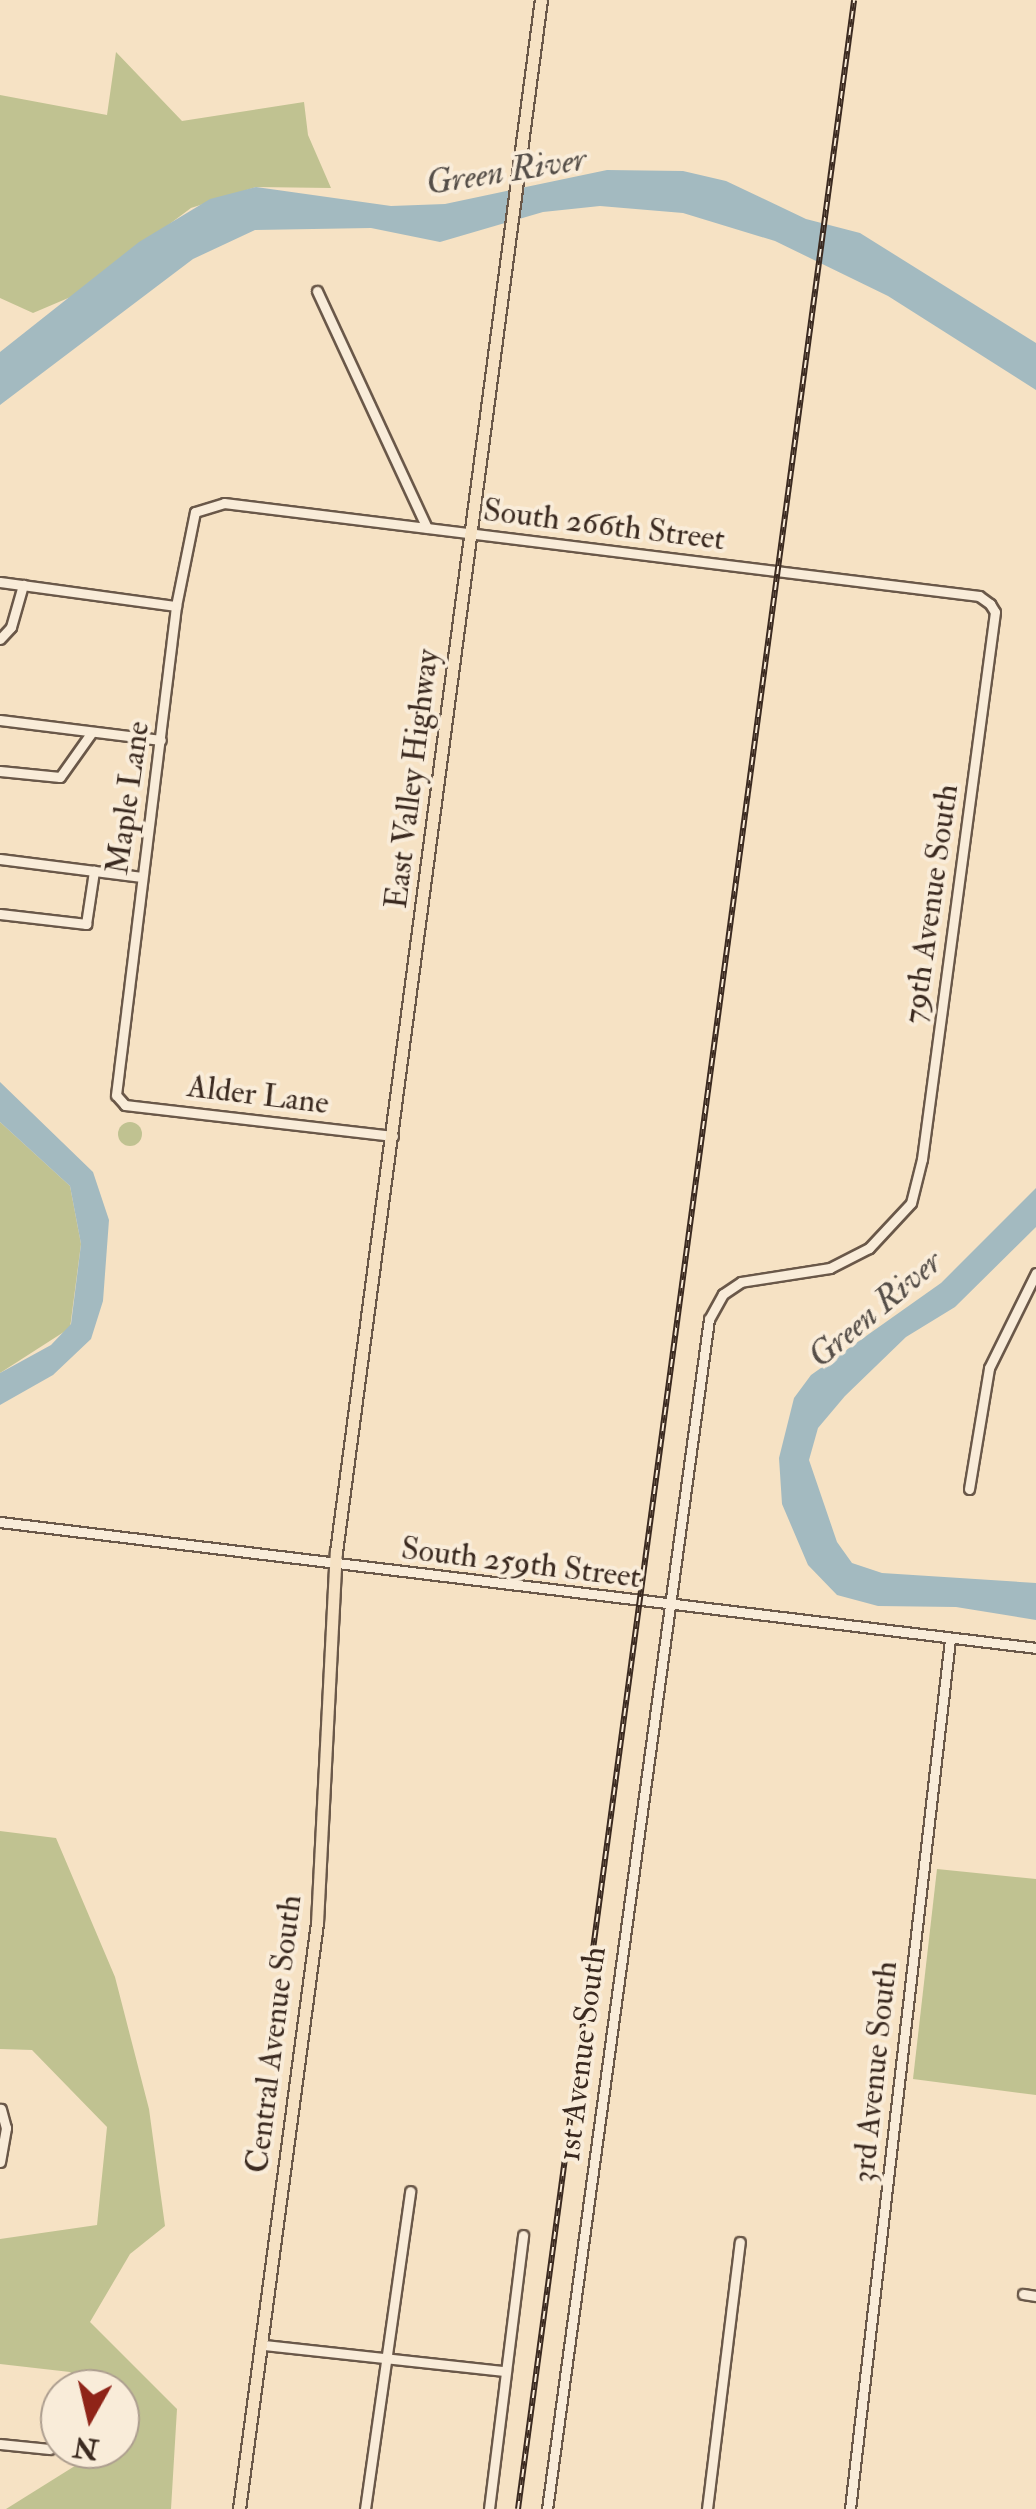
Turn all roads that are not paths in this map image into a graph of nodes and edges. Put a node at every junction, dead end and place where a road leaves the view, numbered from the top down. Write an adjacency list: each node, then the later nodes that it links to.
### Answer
1 (541, 0): 5 (main road, East Valley Highway)
2 (317, 291): 4 (street)
3 (201, 506): 4 (street, South 266th Street); 8 (street, Maple Lane)
4 (427, 528): 5 (street, South 266th Street)
5 (472, 536): 9 (street, South 266th Street); 20 (main road, East Valley Highway)
6 (0, 582): 7 (street)
7 (23, 585): 8 (street); 10 (street)
8 (176, 606): 13 (street, Maple Lane)
9 (995, 612): 22 (street, 79th Avenue South)
10 (0, 639)
11 (0, 720): 12 (street)
12 (92, 732): 13 (street); 14 (street)
13 (160, 740): 17 (street, Maple Lane)
14 (0, 771)
15 (0, 859): 16 (street)
16 (94, 871): 17 (street); 18 (street)
17 (142, 877): 19 (street, Maple Lane)
18 (0, 914)
19 (118, 1101): 20 (street, Alder Lane)
20 (393, 1136): 25 (main road, East Valley Highway)
21 (1036, 1273): 23 (street)
22 (709, 1318): 26 (street, 1st Avenue South)
23 (968, 1489)
24 (0, 1522): 25 (street, South 259th Street)
25 (335, 1564): 26 (street, South 259th Street); 36 (main road, Central Avenue South)
26 (670, 1607): 27 (street, South 259th Street); 44 (street, 1st Avenue South)
27 (950, 1640): 28 (street, South 259th Street); 46 (street, 3rd Avenue South)
28 (1036, 1648)
29 (1, 2110): 30 (street)
30 (0, 2162)
31 (410, 2191): 37 (street)
32 (523, 2234): 38 (street)
33 (740, 2242): 45 (street)
34 (1023, 2294): 35 (street)
35 (1036, 2296)
36 (264, 2345): 37 (street); 41 (main road, Central Avenue South)
37 (388, 2358): 38 (street); 42 (street)
38 (505, 2371): 43 (street)
39 (0, 2444): 40 (street)
40 (40, 2449)
41 (239, 2509)
42 (365, 2509)
43 (489, 2509)
44 (547, 2509)
45 (707, 2509)
46 (850, 2509)

